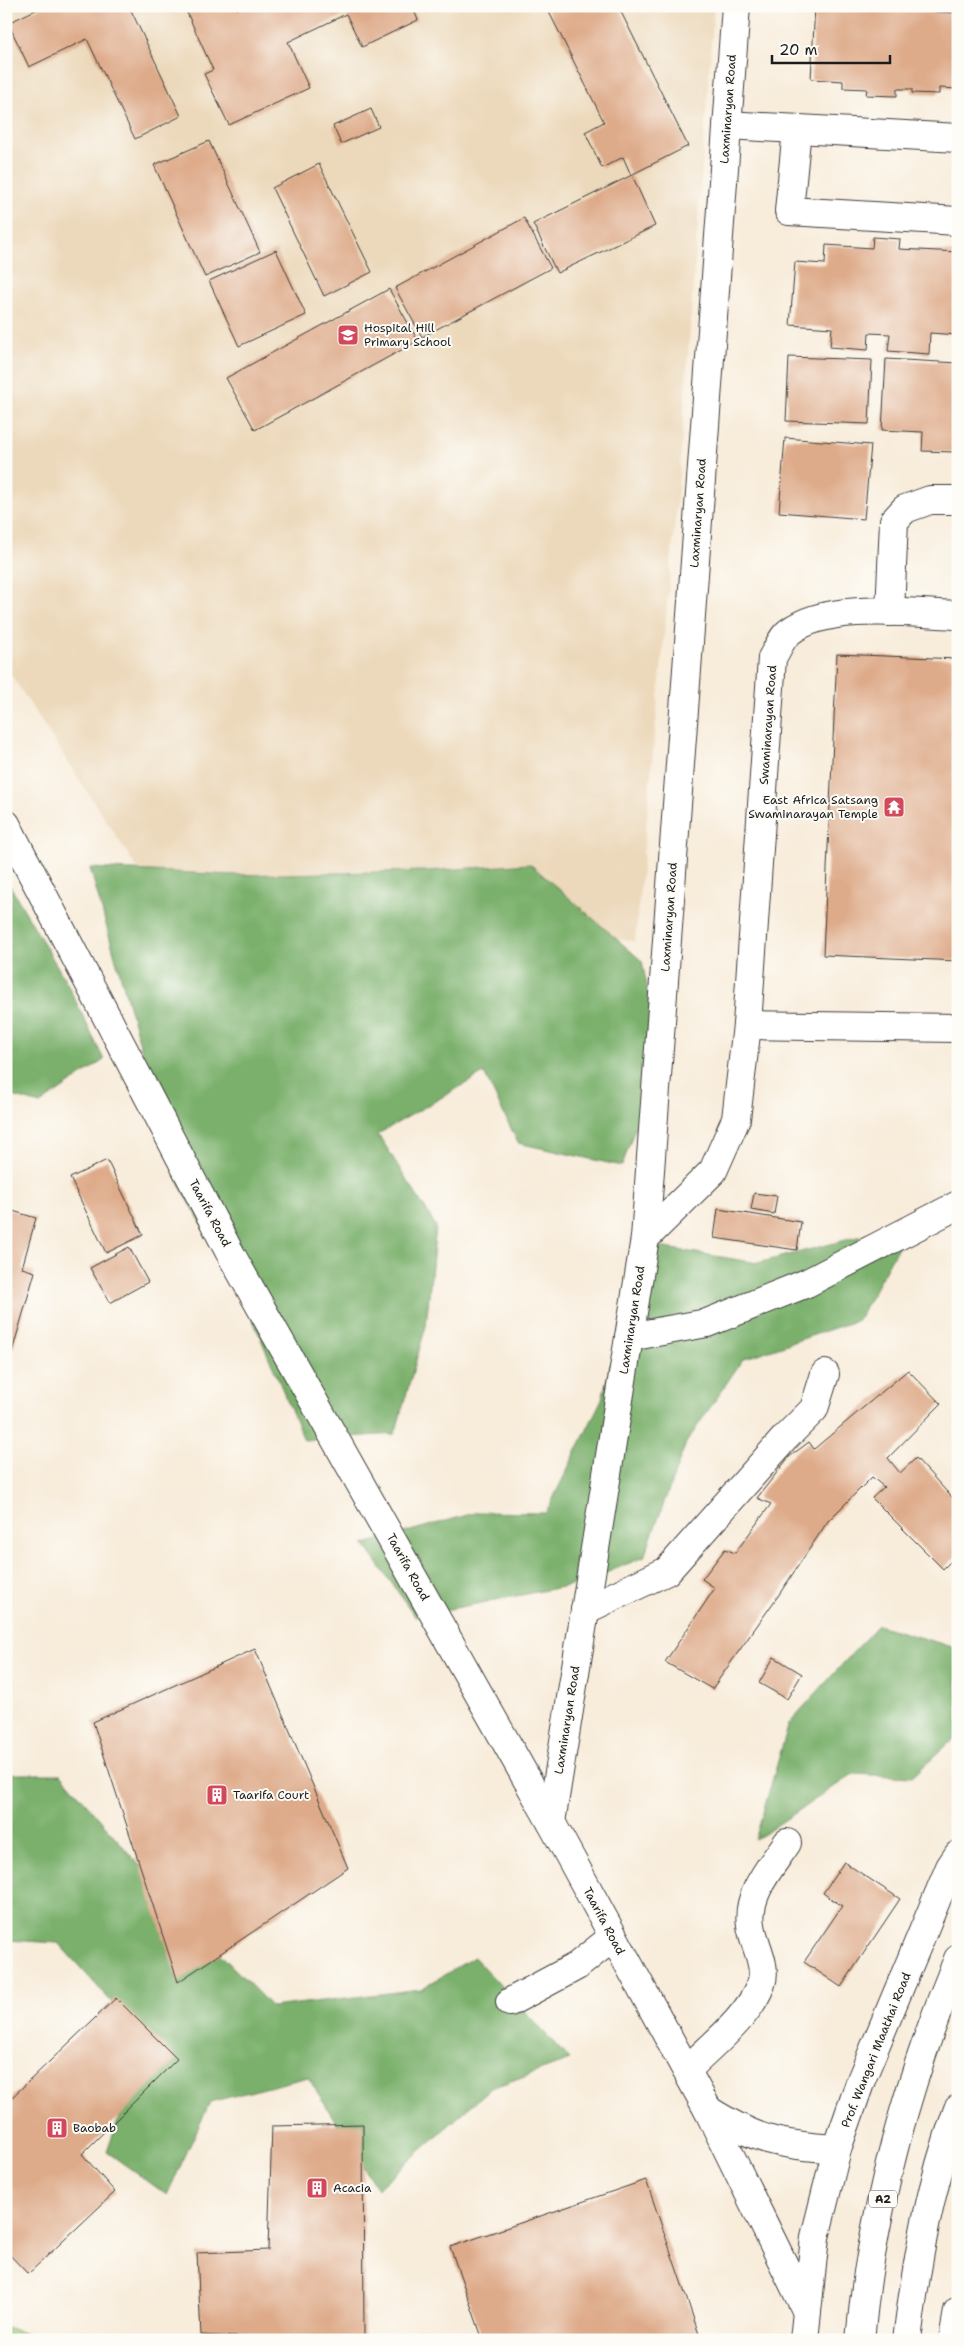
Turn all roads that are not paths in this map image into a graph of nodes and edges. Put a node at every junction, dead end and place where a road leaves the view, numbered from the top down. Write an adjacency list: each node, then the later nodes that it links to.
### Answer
1 (736, 6): 2 (street, Laxminaryan Road)
2 (727, 125): 3 (street); 13 (street, Laxminaryan Road)
3 (797, 129): 4 (street); 5 (street)
4 (958, 138)
5 (958, 221)
6 (958, 500): 7 (street)
7 (890, 612): 8 (street, Swaminarayan Road); 10 (street, Swaminarayan Road)
8 (958, 615)
9 (6, 824): 17 (street, Taarifa Road)
10 (747, 1025): 11 (street); 13 (street, Swaminarayan Road)
11 (958, 1028)
12 (958, 1205): 14 (street)
13 (645, 1238): 14 (street, Laxminaryan Road)
14 (629, 1337): 16 (street, Laxminaryan Road)
15 (826, 1374): 16 (street)
16 (585, 1610): 17 (street, Laxminaryan Road)
17 (551, 1822): 20 (street, Taarifa Road)
18 (787, 1843): 23 (street)
19 (958, 1855): 26 (street, Prof. Wangari Maathai Road)
20 (613, 1937): 22 (street); 23 (street, Taarifa Road)
21 (958, 1959): 30 (street, A2)
22 (510, 2002)
23 (686, 2070): 25 (street, Taarifa Road)
24 (958, 2108): 31 (street)
25 (708, 2110): 26 (street); 27 (street, Taarifa Road)
26 (837, 2149): 27 (street, Prof. Wangari Maathai Road)
27 (806, 2310): 29 (street, Prof. Wangari Maathai Road)
28 (958, 2312): 32 (street)
29 (804, 2340)
30 (860, 2340)
31 (907, 2340)
32 (953, 2340)

